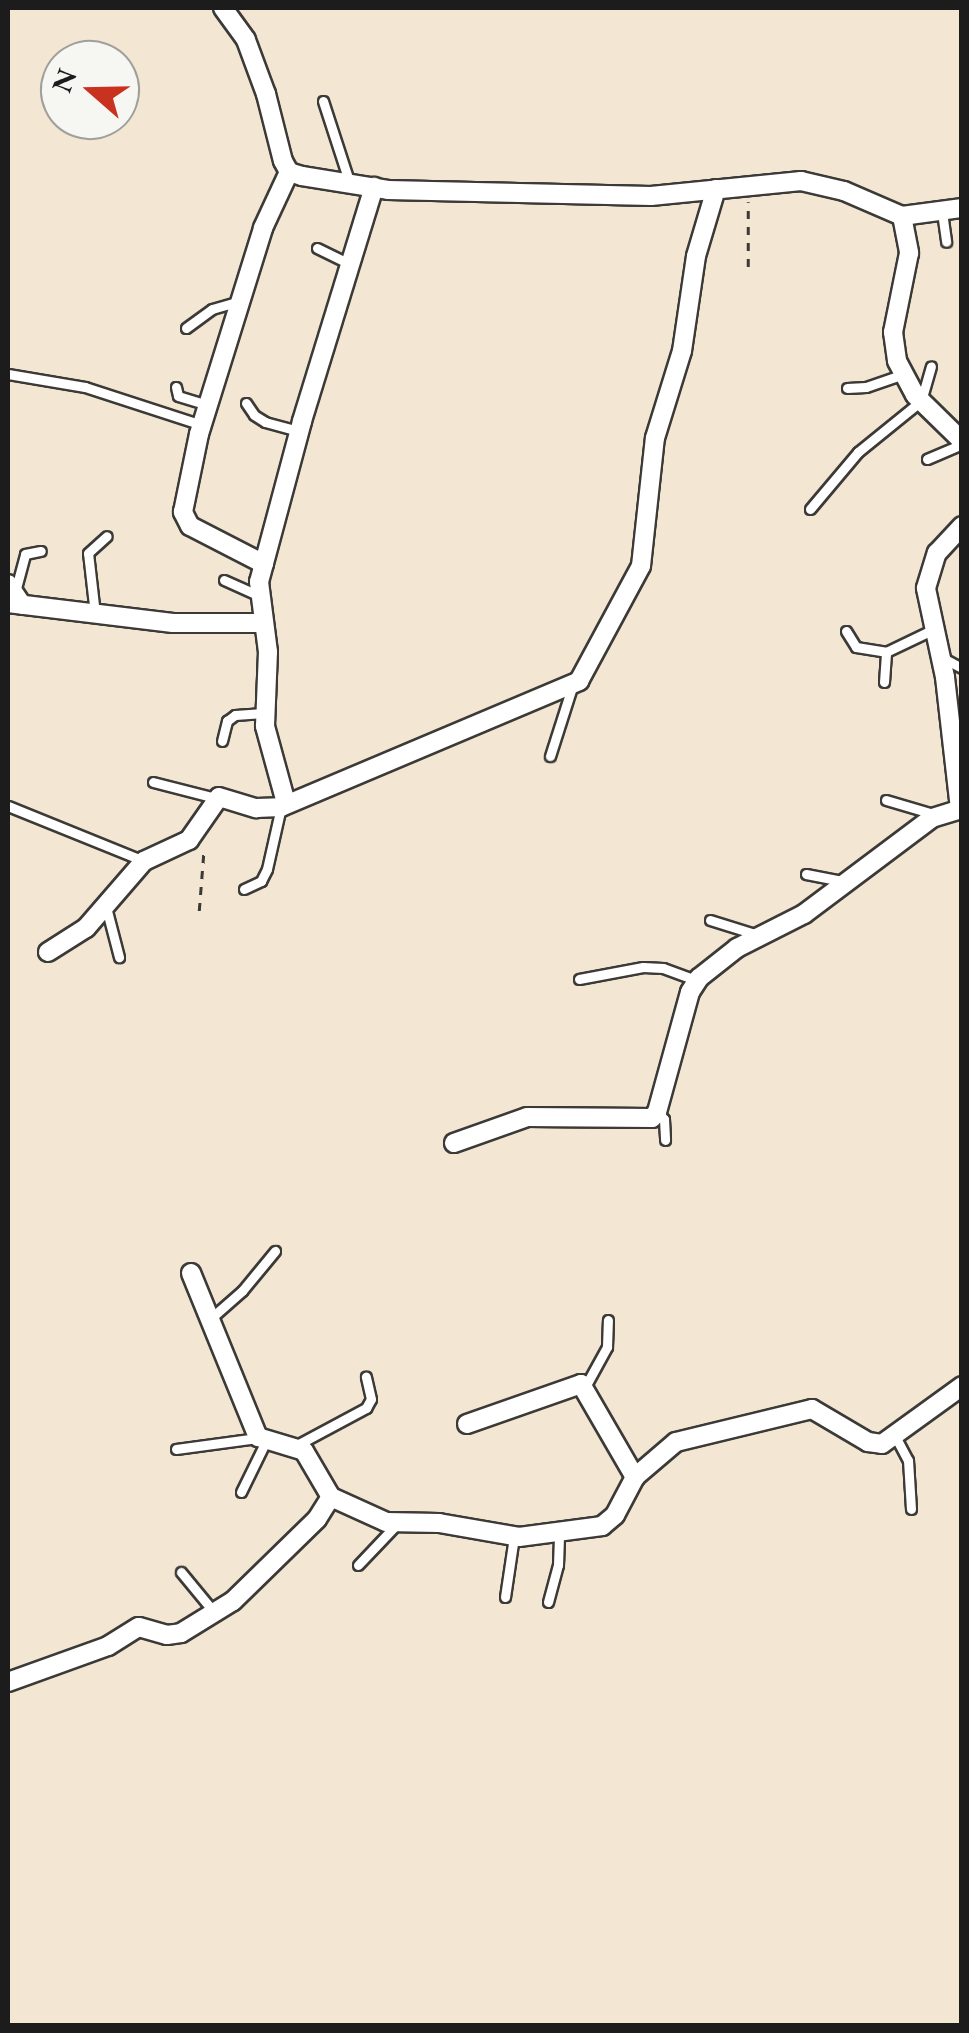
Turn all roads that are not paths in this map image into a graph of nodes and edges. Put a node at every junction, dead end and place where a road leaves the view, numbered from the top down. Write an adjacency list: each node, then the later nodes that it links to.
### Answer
1 (223, 8): 3 (street)
2 (323, 101): 4 (lane)
3 (289, 172): 4 (street); 13 (street)
4 (350, 184): 5 (street)
5 (374, 188): 6 (street); 12 (street)
6 (716, 190): 9 (street); 43 (street)
7 (962, 208): 8 (street)
8 (942, 212): 9 (street); 10 (lane)
9 (902, 216): 17 (street)
10 (946, 242)
11 (317, 248): 12 (lane)
12 (353, 265): 24 (street)
13 (241, 300): 14 (lane); 22 (street)
14 (186, 328)
15 (931, 366): 20 (lane)
16 (8, 374): 23 (lane)
17 (904, 374): 19 (lane); 20 (street)
18 (176, 387): 22 (lane)
19 (848, 388)
20 (921, 401): 25 (street); 27 (lane)
21 (246, 402): 24 (lane)
22 (208, 405): 23 (street)
23 (202, 425): 31 (street)
24 (299, 432): 31 (street)
25 (962, 443): 26 (lane)
26 (927, 459)
27 (810, 509)
28 (962, 526): 37 (street)
29 (106, 536): 35 (lane)
30 (40, 550): 34 (lane)
31 (264, 564): 33 (street)
32 (224, 580): 33 (lane)
33 (260, 596): 36 (street)
34 (13, 597): 35 (street)
35 (95, 614): 36 (street)
36 (262, 623): 44 (street)
37 (934, 629): 39 (lane); 40 (street)
38 (846, 631): 39 (lane)
39 (886, 652): 42 (lane)
40 (940, 656): 41 (lane); 52 (street)
41 (962, 668)
42 (884, 682)
43 (572, 687): 46 (lane); 50 (street)
44 (266, 713): 45 (lane); 50 (street)
45 (222, 741)
46 (550, 756)
47 (154, 782): 48 (lane)
48 (216, 798): 50 (street); 54 (street)
49 (886, 800): 53 (lane)
50 (284, 805): 57 (lane)
51 (8, 806): 54 (lane)
52 (961, 809): 53 (street)
53 (939, 816): 56 (street)
54 (144, 861): 58 (street)
55 (806, 874): 56 (lane)
56 (848, 882): 60 (street)
57 (244, 889)
58 (106, 907): 61 (street); 62 (lane)
59 (710, 920): 60 (lane)
60 (760, 935): 64 (street)
61 (48, 952)
62 (120, 957)
63 (579, 979): 64 (lane)
64 (698, 981): 65 (street)
65 (657, 1112): 66 (lane); 67 (street)
66 (665, 1140)
67 (454, 1143)
68 (275, 1251): 70 (lane)
69 (192, 1272): 70 (street)
70 (210, 1318): 77 (street)
71 (608, 1320): 74 (lane)
72 (366, 1376): 78 (lane)
73 (962, 1386): 76 (street)
74 (585, 1387): 75 (street); 80 (street)
75 (467, 1424)
76 (896, 1436): 80 (street); 83 (lane)
77 (262, 1440): 78 (street); 79 (lane); 81 (lane)
78 (296, 1446): 82 (street)
79 (176, 1450)
80 (635, 1477): 85 (street)
81 (241, 1492)
82 (331, 1497): 84 (street); 91 (street)
83 (911, 1509)
84 (397, 1524): 86 (street); 87 (lane)
85 (559, 1532): 86 (street); 90 (lane)
86 (514, 1537): 89 (lane)
87 (358, 1565)
88 (181, 1572): 91 (lane)
89 (505, 1597)
90 (548, 1602)
91 (214, 1612): 92 (street)
92 (8, 1682)

